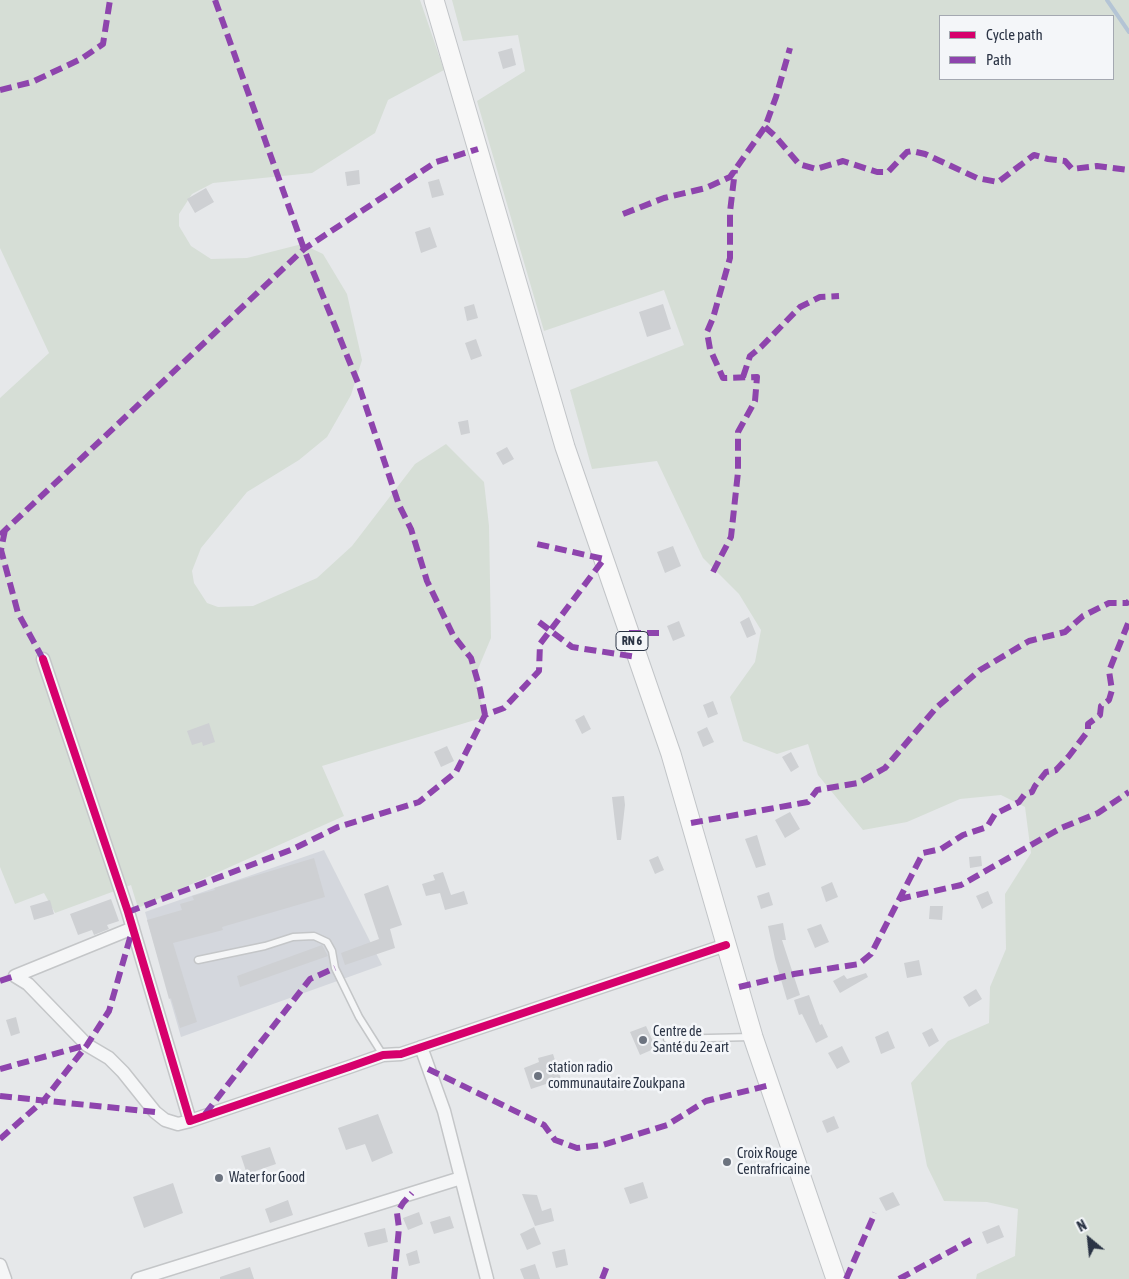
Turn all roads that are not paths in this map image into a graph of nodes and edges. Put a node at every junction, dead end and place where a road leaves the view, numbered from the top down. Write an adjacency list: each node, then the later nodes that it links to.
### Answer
1 (434, 0): 4 (main road, RN 6)
2 (43, 659): 3 (street)
3 (133, 928): 10 (street); 10 (street)
4 (726, 945): 6 (main road, RN 6); 8 (street)
5 (198, 960): 9 (lane)
6 (753, 1037): 7 (lane); 16 (main road, RN 6)
7 (668, 1039)
8 (422, 1047): 9 (street); 11 (street)
9 (383, 1055): 10 (street)
10 (190, 1121)
11 (461, 1178): 14 (street); 15 (street)
12 (0, 1265): 13 (street)
13 (5, 1279)
14 (138, 1279)
15 (487, 1279)
16 (836, 1279)

